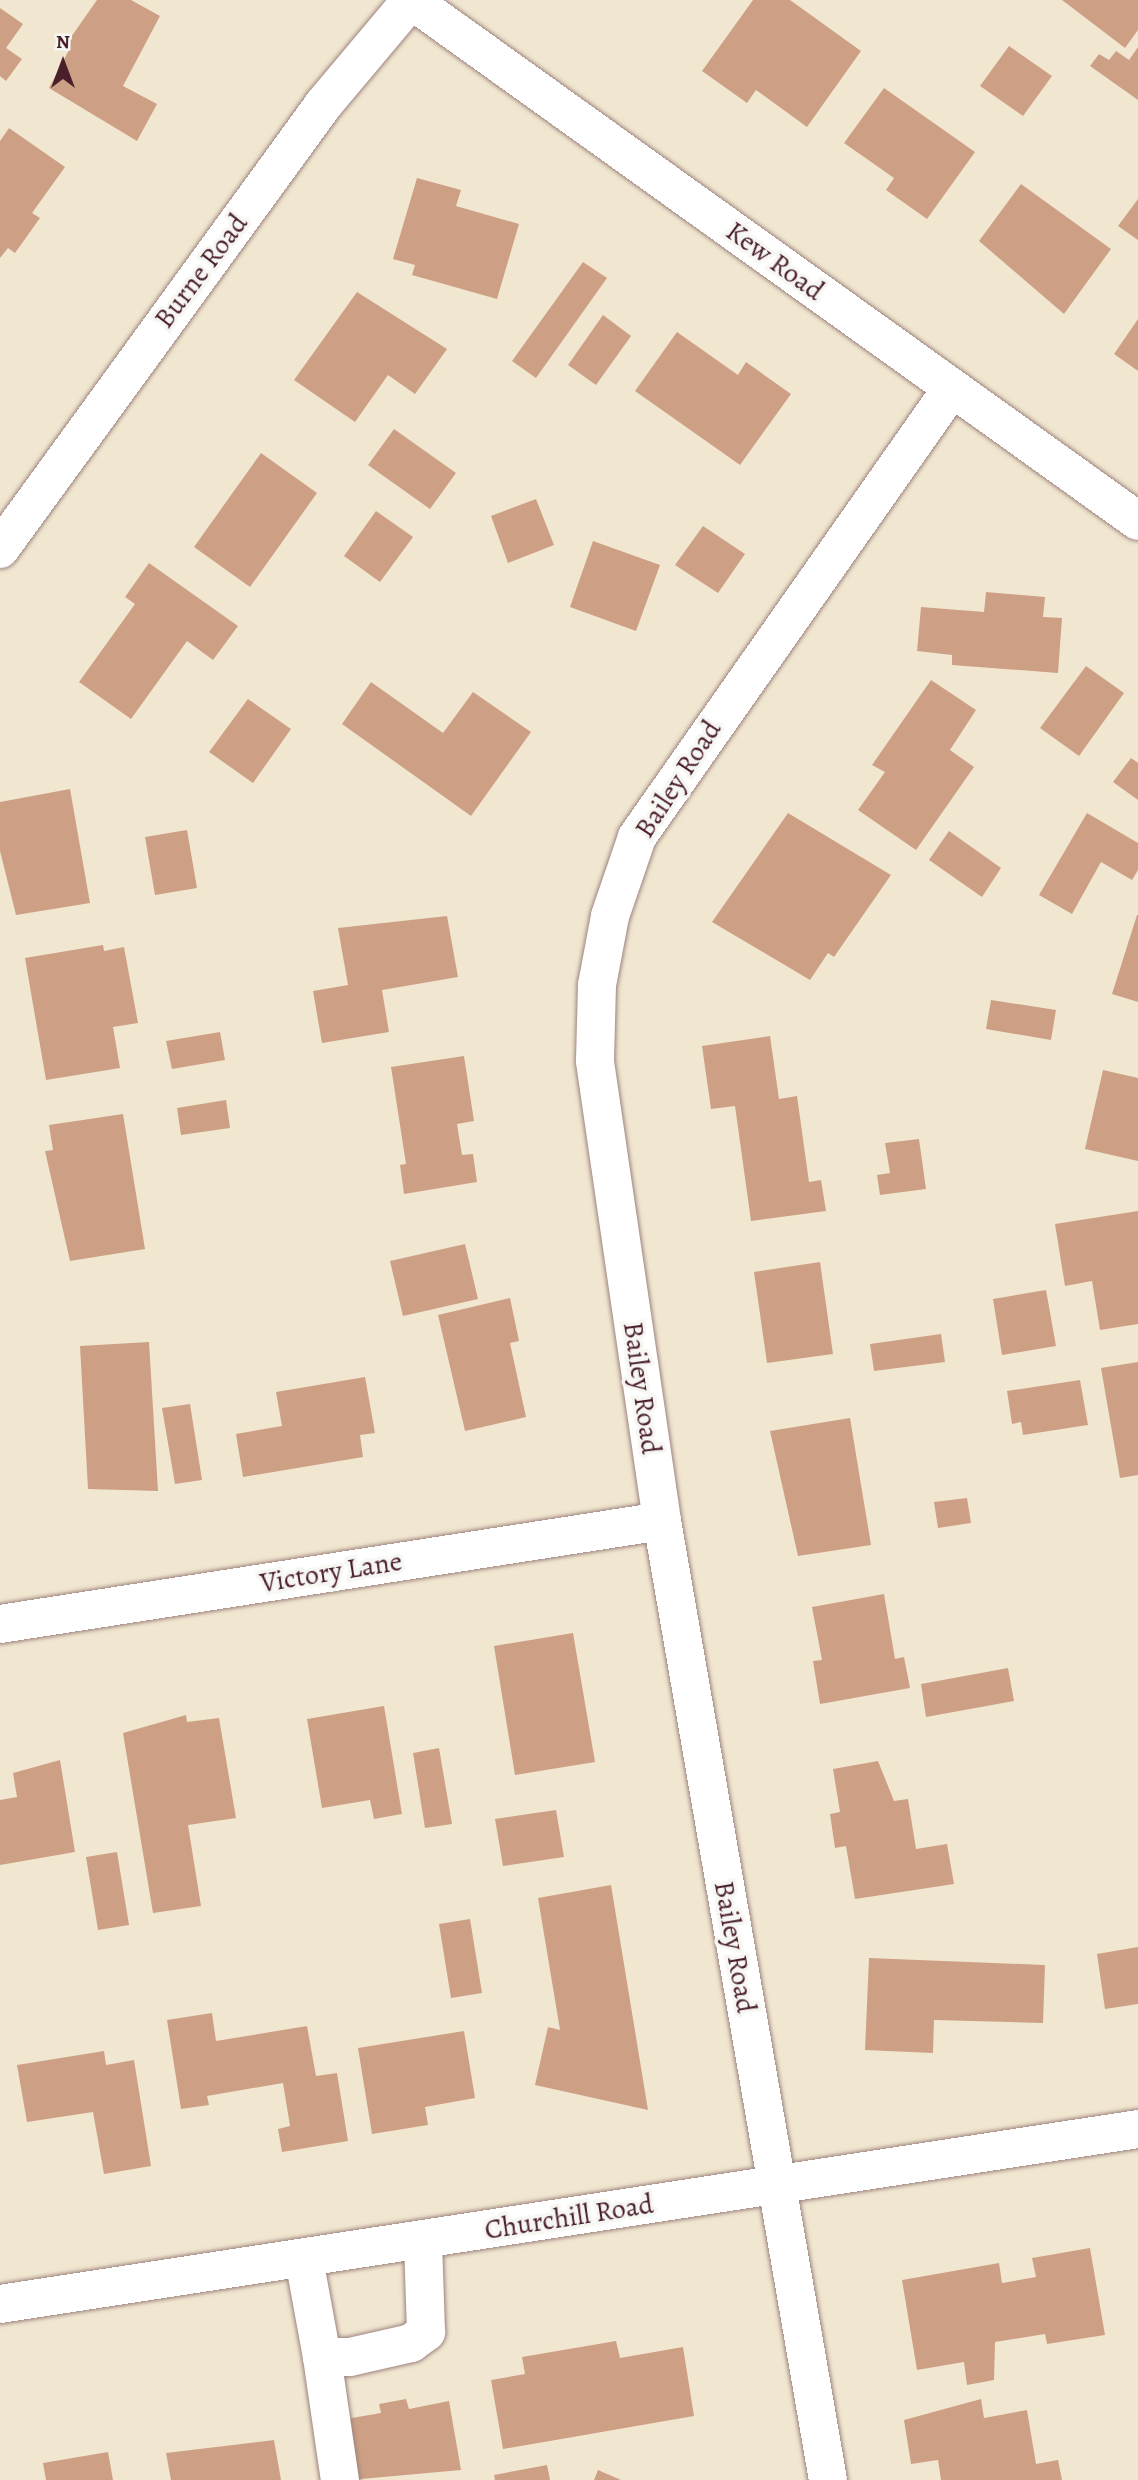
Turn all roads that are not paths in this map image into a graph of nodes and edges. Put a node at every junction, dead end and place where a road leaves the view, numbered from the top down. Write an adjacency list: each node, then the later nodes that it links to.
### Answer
1 (411, 0): 2 (street, Kew Road); 4 (street, Burne Road)
2 (952, 388): 3 (street, Kew Road); 5 (street, Bailey Road)
3 (1138, 521)
4 (0, 549)
5 (662, 1521): 6 (street, Victory Lane); 8 (street, Bailey Road)
6 (0, 1625)
7 (1138, 2129): 8 (street, Churchill Road)
8 (776, 2185): 9 (street, Churchill Road); 14 (street, Bailey Road)
9 (423, 2239): 10 (street, Churchill Road); 12 (street)
10 (304, 2259): 11 (street, Churchill Road); 12 (street)
11 (0, 2304)
12 (322, 2357): 13 (street)
13 (340, 2480)
14 (828, 2480)

